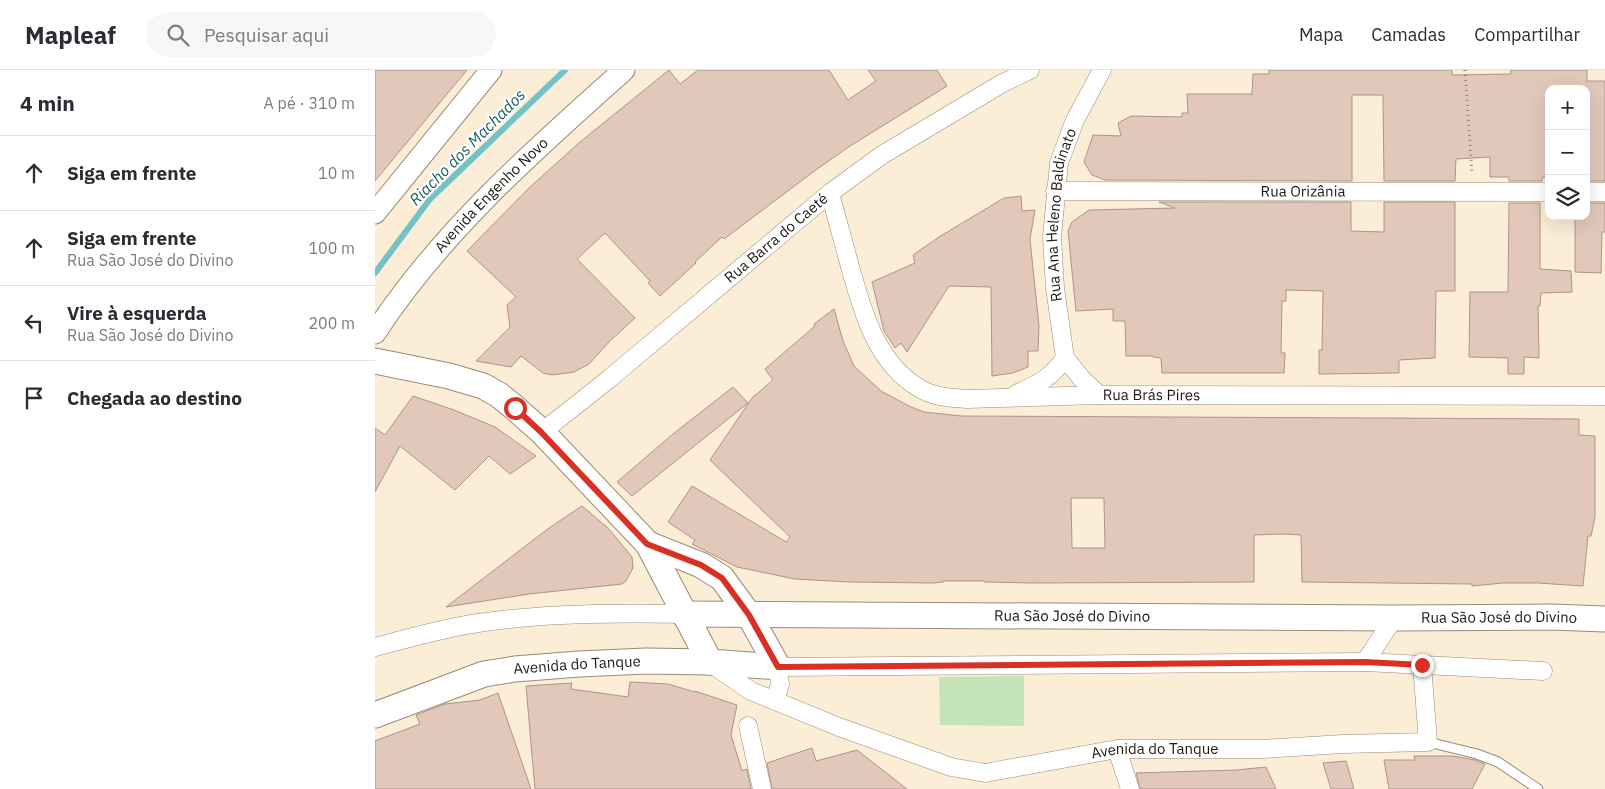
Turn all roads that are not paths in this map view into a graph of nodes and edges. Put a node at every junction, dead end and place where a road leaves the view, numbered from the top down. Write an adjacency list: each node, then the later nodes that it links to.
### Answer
1 (491, 70): 10 (street)
2 (624, 70): 11 (street, Avenida Engenho Novo)
3 (1030, 70): 9 (street, Rua Barra do Caeté)
4 (1098, 72): 5 (street, Rua Ana Heleno Baldinato)
5 (1055, 191): 6 (street, Rua Orizânia); 12 (street, Rua Ana Heleno Baldinato)
6 (1545, 192)
7 (1590, 192): 8 (street)
8 (1605, 192)
9 (830, 193): 16 (street, Rua Brás Pires); 17 (street, Rua Barra do Caeté)
10 (375, 213)
11 (375, 333)
12 (1065, 358): 14 (street, Rua Ana Heleno Baldinato); 16 (street)
13 (375, 361): 17 (main road)
14 (1099, 395): 15 (street, Rua Brás Pires); 16 (street, Rua Brás Pires)
15 (1605, 396)
16 (1010, 397)
17 (541, 432): 18 (main road)
18 (647, 544): 19 (main road); 20 (main road)
19 (683, 614): 20 (main road, Rua São José do Divino); 23 (street); 24 (main road)
20 (749, 615): 21 (main road, Rua São José do Divino); 27 (main road)
21 (1395, 618): 22 (main road, Rua São José do Divino); 25 (street)
22 (1605, 619)
23 (375, 647)
24 (710, 662): 27 (main road); 29 (street, Avenida do Tanque); 30 (main road, Avenida do Tanque)
25 (1365, 662): 26 (street); 27 (street)
26 (1422, 665): 28 (street); 32 (street)
27 (778, 667): 29 (street)
28 (1543, 671)
29 (775, 701): 34 (street, Avenida do Tanque)
30 (375, 715)
31 (748, 726): 35 (street)
32 (1428, 742): 33 (street, Avenida do Tanque); 37 (lane, Avenida do Tanque)
33 (1117, 749): 34 (street, Avenida do Tanque); 36 (street)
34 (984, 781)
35 (761, 789)
36 (1130, 789)
37 (1538, 789)

